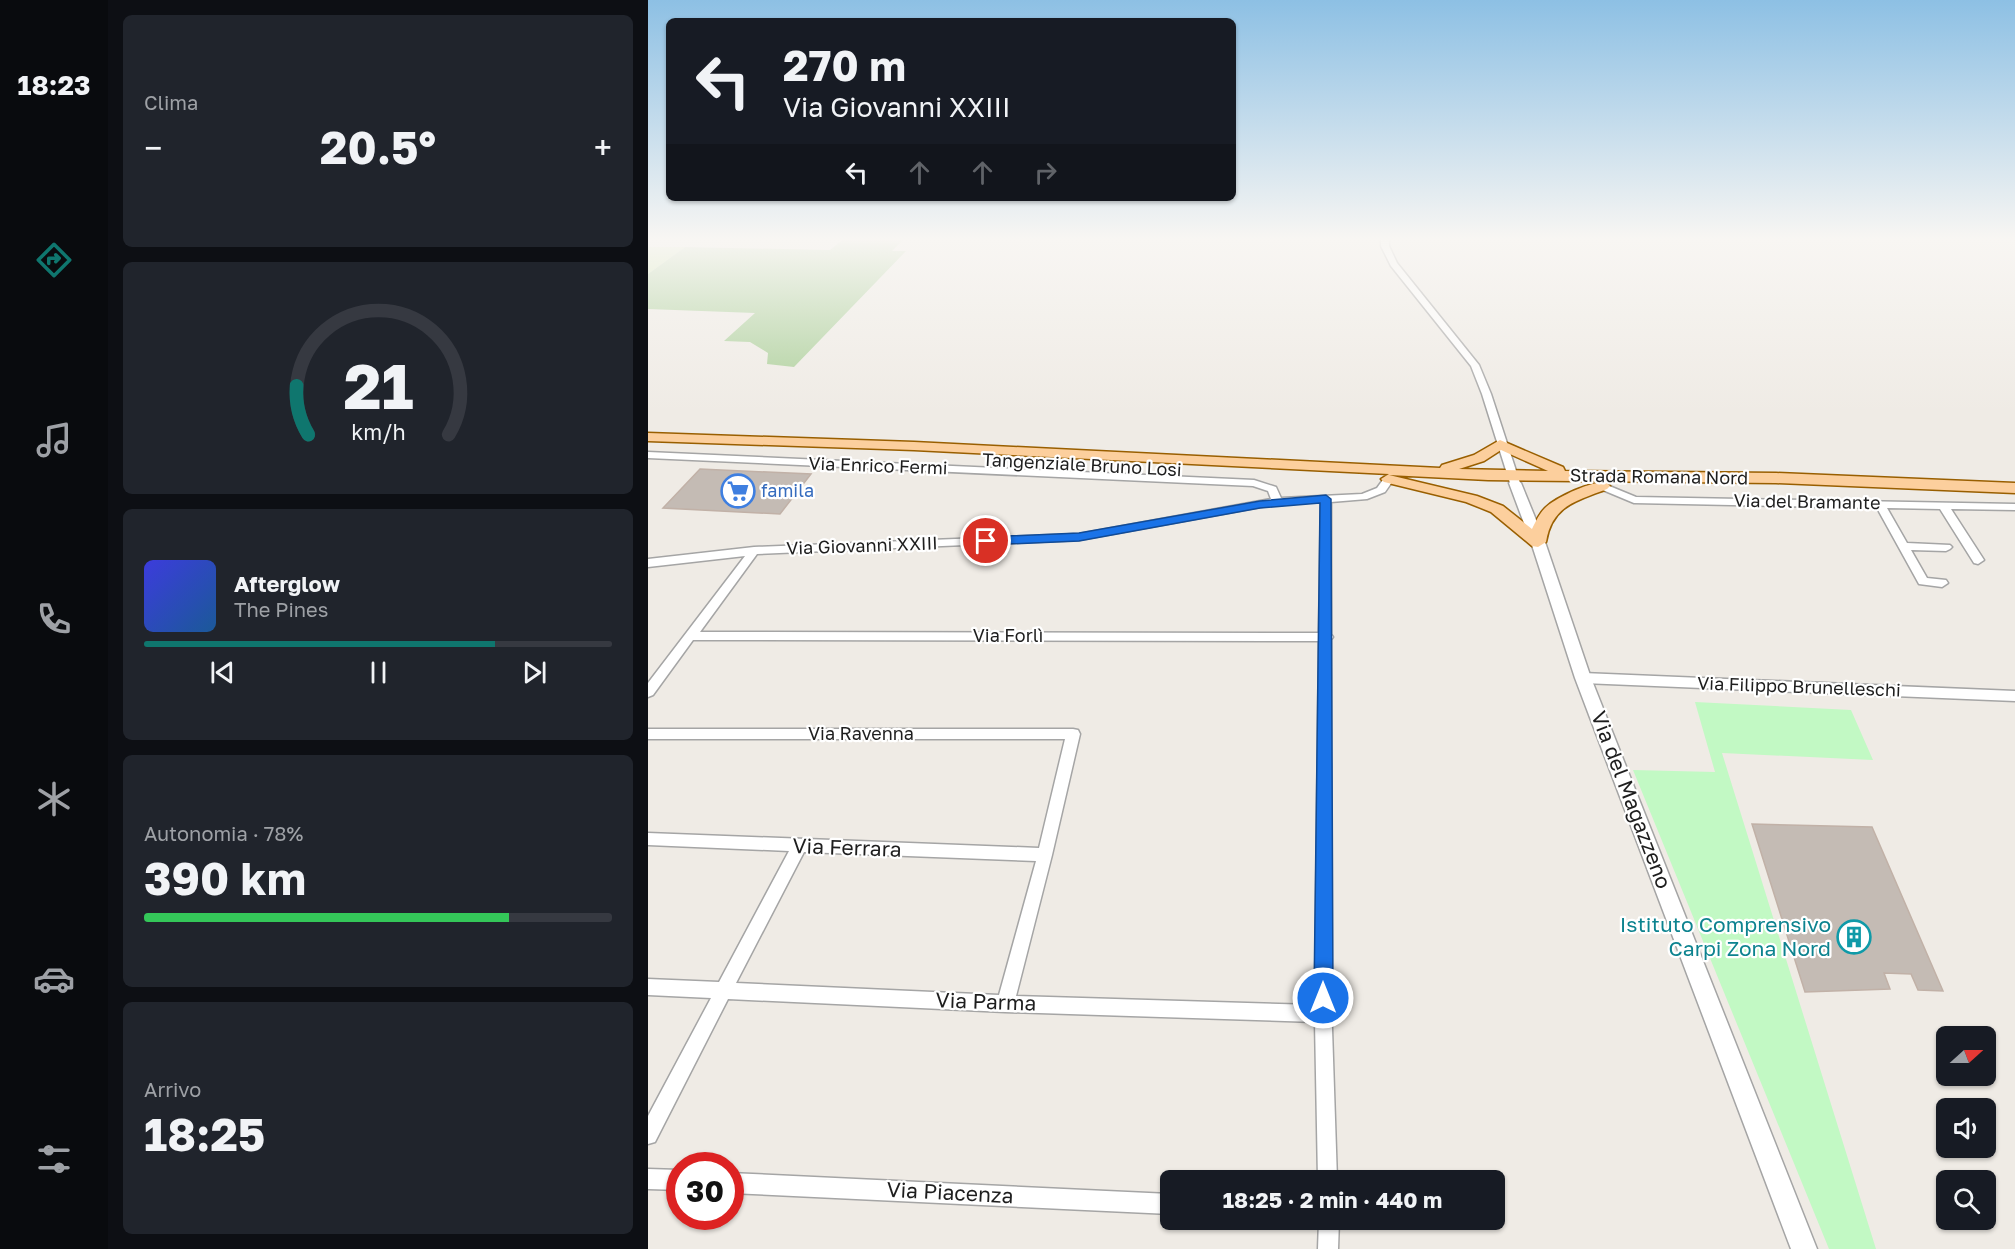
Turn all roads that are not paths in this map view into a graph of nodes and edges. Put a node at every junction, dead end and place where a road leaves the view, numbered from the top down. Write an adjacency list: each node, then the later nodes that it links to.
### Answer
1 (1419, 295): 4 (street)
2 (648, 437): 6 (main road, Tangenziale Bruno Losi)
3 (648, 444): 9 (main road, Tangenziale Bruno Losi)
4 (1500, 444): 6 (main road); 7 (main road); 8 (street)
5 (648, 455): 14 (street, Via Enrico Fermi)
6 (1423, 472): 8 (main road, Tangenziale Bruno Losi)
7 (1583, 476): 8 (main road, Strada Romana Nord); 10 (main road, Strada Romana Nord)
8 (1514, 479): 9 (main road, Tangenziale Bruno Losi); 11 (main road, Strada Romana Nord); 18 (street, Via del Magazzeno)
9 (1389, 480): 13 (street, Via Giovanni XXIII); 18 (main road)
10 (1807, 481): 11 (main road, Strada Romana Nord); 12 (main road, Strada Romana Nord)
11 (1602, 486): 15 (street, Via del Bramante); 18 (main road)
12 (2015, 488)
13 (1326, 499): 14 (street, Via Giovanni XXIII); 26 (street)
14 (1277, 501): 21 (street, Via Giovanni XXIII)
15 (1880, 504): 16 (street, Via del Bramante); 19 (street)
16 (1943, 505): 17 (street, Via del Bramante); 22 (street)
17 (2015, 507)
18 (1538, 542): 27 (street, Via del Magazzeno)
19 (1903, 546): 20 (street); 24 (street)
20 (1946, 547)
21 (754, 551): 23 (street, Via Giovanni XXIII); 25 (street)
22 (1978, 560)
23 (648, 563)
24 (1941, 583)
25 (690, 636): 26 (street, Via Forlì); 28 (street)
26 (1327, 637): 37 (street)
27 (1583, 678): 29 (street, Via Filippo Brunelleschi); 46 (street, Via del Magazzeno)
28 (648, 692)
29 (2015, 696)
30 (648, 734): 33 (street, Via Ravenna)
31 (648, 839): 32 (street, Via Ferrara)
32 (799, 846): 33 (street, Via Ferrara); 35 (street)
33 (1045, 855): 36 (street)
34 (648, 987): 35 (street, Via Parma)
35 (725, 990): 36 (street, Via Parma); 38 (street)
36 (1005, 1004): 37 (street, Via Parma)
37 (1323, 1014): 39 (street)
38 (648, 1135)
39 (1328, 1170)
40 (648, 1179): 41 (street)
41 (666, 1180)
42 (744, 1184): 43 (street, Via Piacenza)
43 (1160, 1204)
44 (1329, 1230): 45 (street)
45 (1328, 1249)
46 (1804, 1249)

